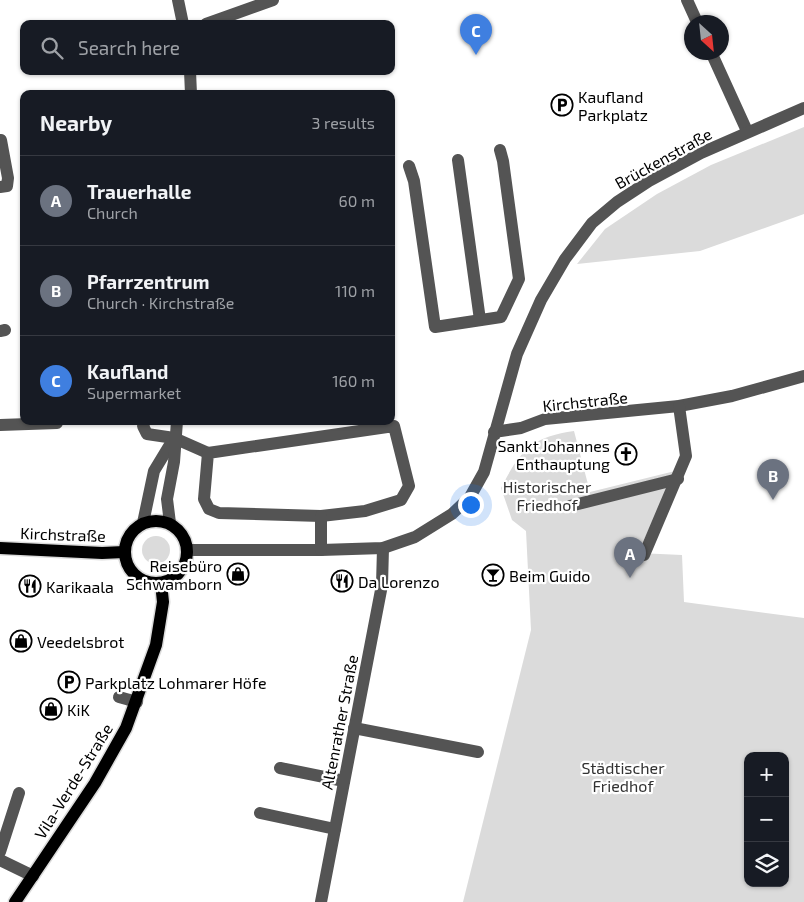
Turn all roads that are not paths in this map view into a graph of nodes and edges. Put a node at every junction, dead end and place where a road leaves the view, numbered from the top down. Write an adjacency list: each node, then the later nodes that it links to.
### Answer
1 (178, 0): 5 (street)
2 (273, 0): 6 (street)
3 (686, 0): 4 (street)
4 (694, 15)
5 (182, 20)
6 (217, 20)
7 (715, 60): 11 (street)
8 (190, 75): 9 (street)
9 (190, 90)
10 (804, 108): 11 (street, Brückenstraße)
11 (747, 132): 24 (street, Brückenstraße)
12 (1, 140): 16 (street)
13 (500, 150): 17 (street)
14 (458, 160): 17 (street)
15 (409, 166): 17 (street)
16 (0, 187)
17 (480, 320)
18 (804, 376): 19 (street, Kirchstraße)
19 (679, 406): 24 (street, Kirchstraße); 27 (street)
20 (20, 425): 23 (street)
21 (144, 425): 25 (street)
22 (176, 425): 25 (street)
23 (0, 426)
24 (494, 432): 34 (street)
25 (174, 438): 26 (street); 30 (street); 31 (street)
26 (208, 452): 29 (street); 29 (street)
27 (678, 479): 28 (street); 39 (street)
28 (570, 506)
29 (321, 516): 37 (street)
30 (142, 523): 31 (main road); 38 (main road)
31 (170, 524): 36 (main road)
32 (0, 541): 35 (main road)
33 (0, 548): 35 (main road, Kirchstraße)
34 (383, 548): 37 (street); 43 (street, Altenrather Straße)
35 (22, 549): 38 (main road, Kirchstraße)
36 (187, 550): 37 (street); 40 (main road)
37 (321, 550)
38 (124, 552): 40 (main road)
39 (644, 555)
40 (161, 583): 42 (main road, Vila-Verde-Straße)
41 (119, 697): 42 (street)
42 (137, 702): 52 (main road, Vila-Verde-Straße)
43 (354, 728): 44 (street); 46 (street, Altenrather Straße)
44 (478, 752)
45 (280, 768): 46 (street)
46 (344, 782): 49 (street, Altenrather Straße)
47 (19, 792): 50 (street)
48 (260, 813): 49 (street)
49 (335, 829): 54 (street, Altenrather Straße)
50 (0, 852)
51 (0, 860): 52 (street)
52 (33, 876): 53 (main road, Vila-Verde-Straße)
53 (15, 902)
54 (321, 902)

